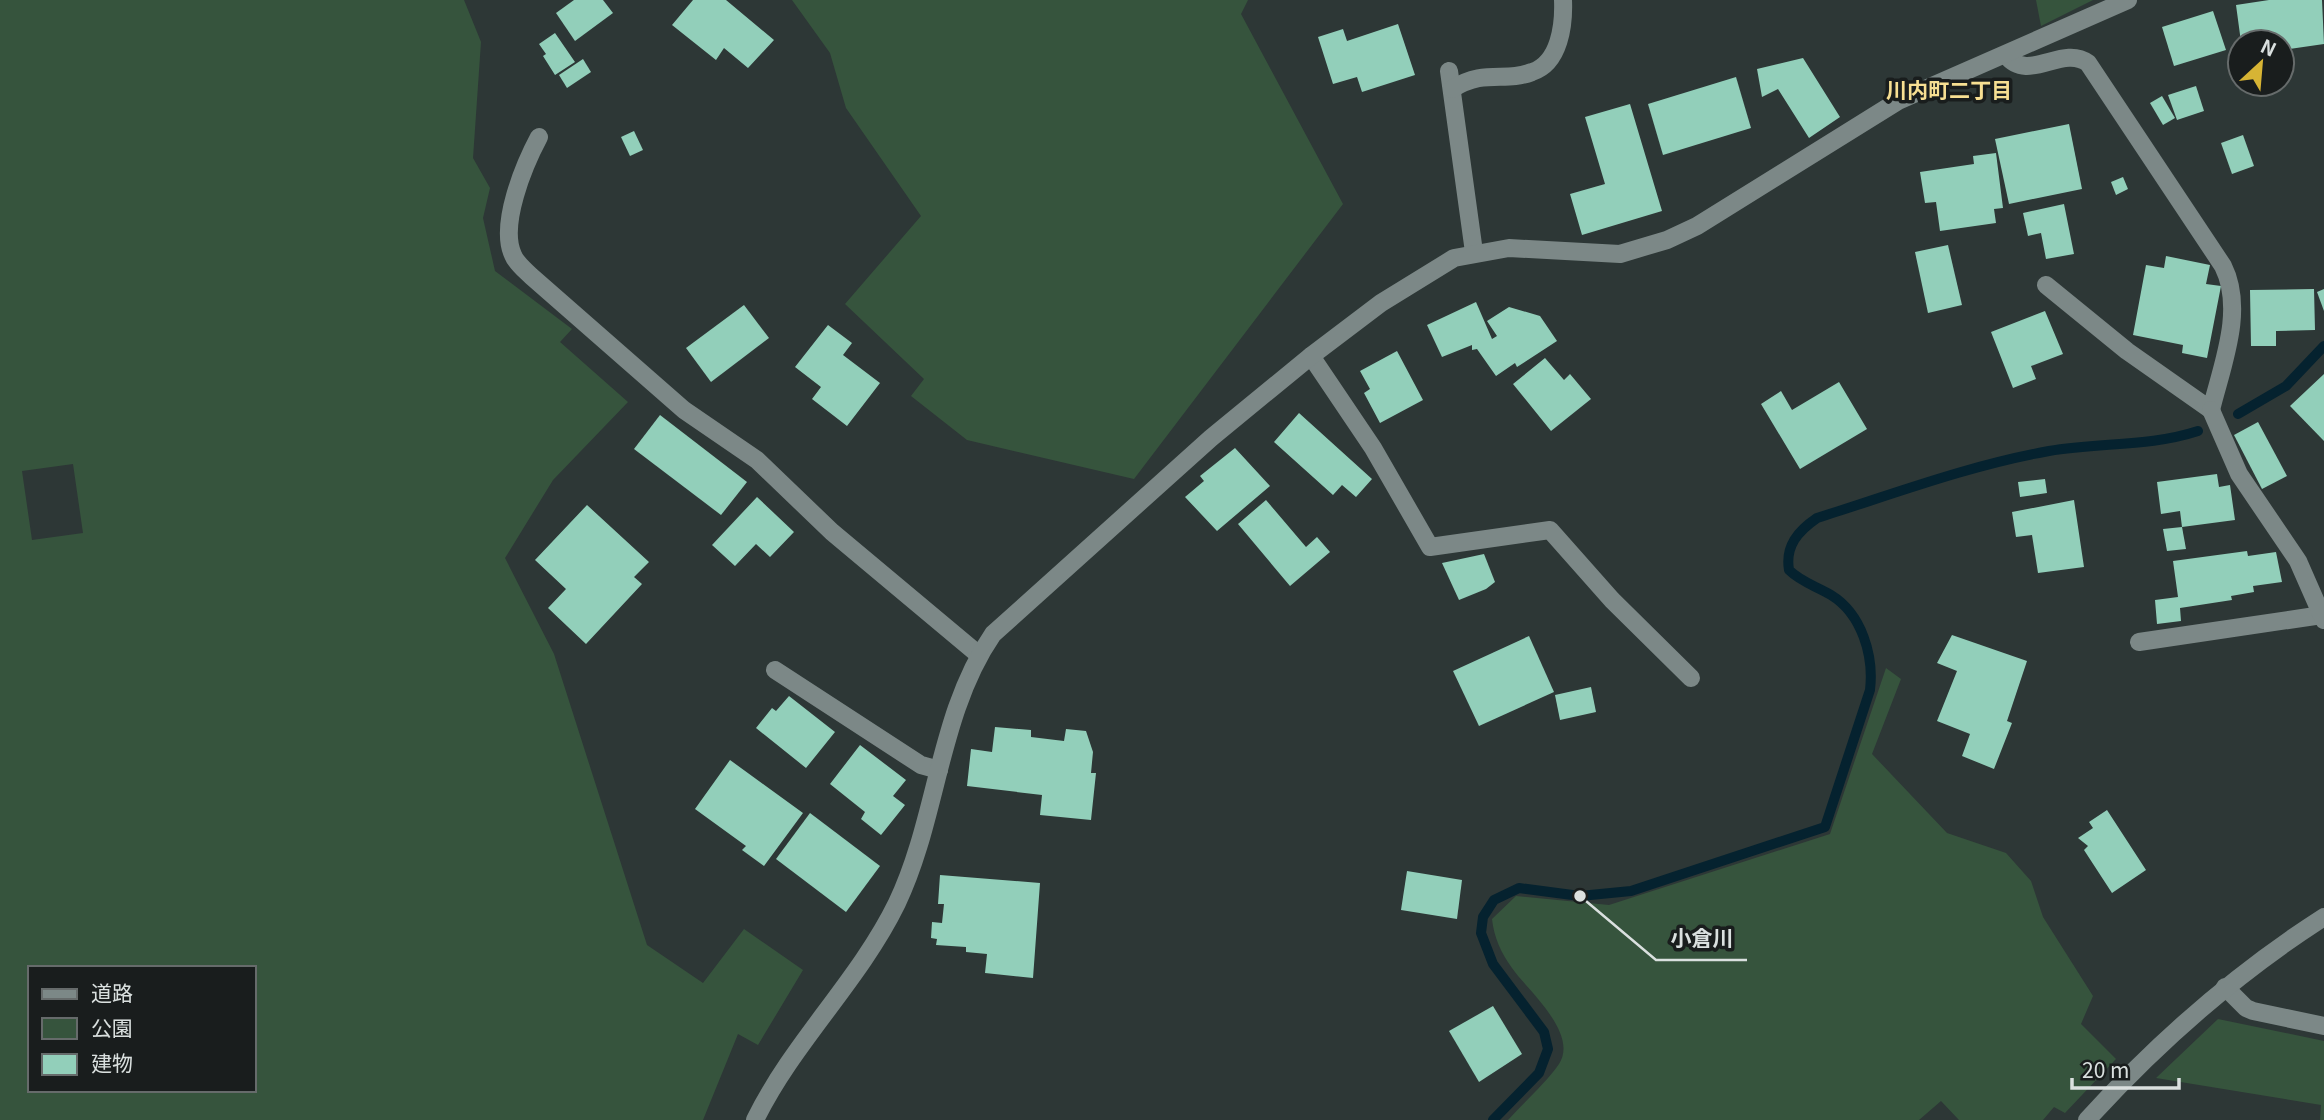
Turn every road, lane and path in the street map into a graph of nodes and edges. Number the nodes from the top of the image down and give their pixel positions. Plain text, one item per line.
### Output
1 (1563, 0) edge
2 (2129, 0) edge
3 (2006, 55) junction
4 (538, 137) dead end
5 (1474, 252) junction
6 (2046, 285) dead end
7 (1311, 356) junction
8 (2211, 410) junction
9 (2323, 617) edge
10 (2139, 642) dead end
11 (979, 655) junction
12 (775, 670) dead end
13 (1691, 678) dead end
14 (939, 770) junction
15 (2324, 918) edge
16 (2225, 987) junction
17 (2324, 1026) edge
18 (755, 1120) edge
19 (2087, 1120) edge

1 - 5 street
2 - 3 street
3 - 5 street
3 - 8 street
4 - 11 street
5 - 7 street
6 - 8 street
7 - 11 street
7 - 13 street
8 - 9 street
9 - 10 street
11 - 14 street
12 - 14 street
14 - 18 street
15 - 16 street
16 - 17 street
16 - 19 street

